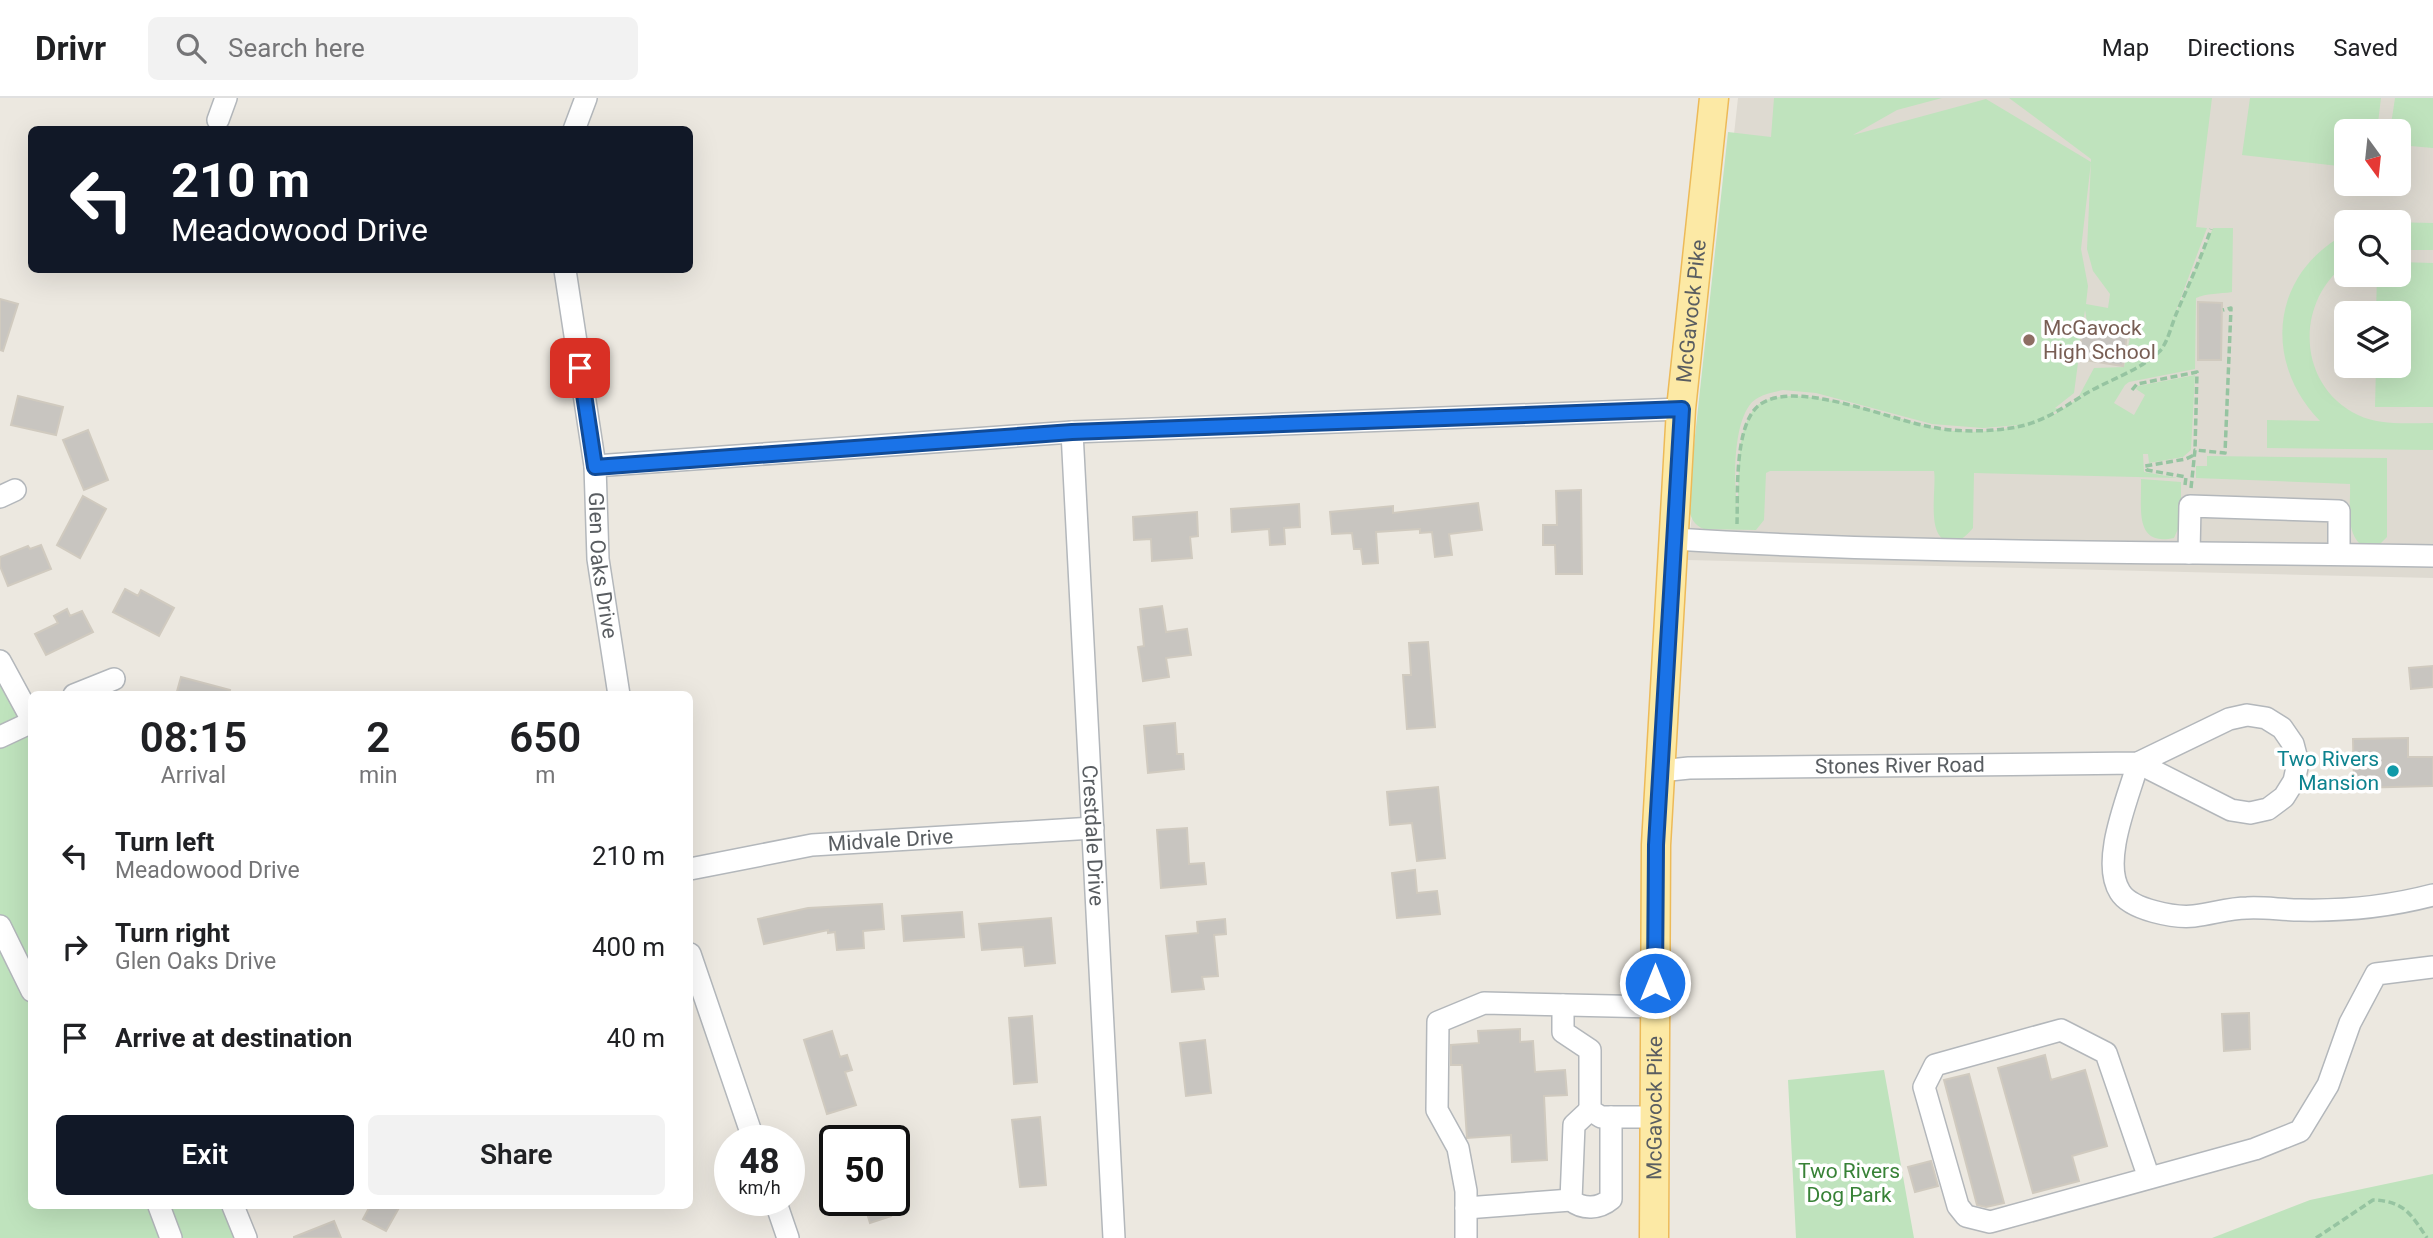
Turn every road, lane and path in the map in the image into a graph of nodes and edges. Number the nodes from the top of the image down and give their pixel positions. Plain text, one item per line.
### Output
1 (226, 98) edge
2 (586, 98) edge
3 (1714, 98) edge
4 (218, 120) dead end
5 (576, 126) edge
6 (2211, 229) dead end
7 (565, 273) edge
8 (2222, 310) dead end
9 (2132, 390) dead end
10 (1682, 409) junction
11 (1072, 432) junction
12 (2194, 452) junction
13 (595, 467) junction
14 (2185, 485) dead end
15 (2190, 506) junction
16 (1674, 539) junction
17 (1737, 543) junction
18 (2189, 553) junction
19 (2339, 555) junction
20 (2433, 556) edge
21 (0, 661) edge
22 (114, 679) dead end
23 (84, 691) edge
24 (618, 691) edge
25 (28, 712) edge
26 (28, 719) edge
27 (0, 737) edge
28 (2138, 763) junction
29 (1660, 771) junction
30 (1093, 828) junction
31 (693, 868) edge
32 (2433, 895) edge
33 (0, 926) edge
34 (693, 963) edge
35 (2433, 967) edge
36 (28, 983) edge
37 (1563, 1005) junction
38 (1655, 1007) junction
39 (1590, 1110) junction
40 (1611, 1117) junction
41 (1654, 1117) junction
42 (749, 1125) edge
43 (2149, 1178) junction
44 (1572, 1200) junction
45 (1466, 1208) junction
46 (160, 1209) edge
47 (234, 1209) edge
48 (780, 1216) edge
49 (171, 1238) edge
50 (246, 1238) edge
51 (788, 1238) edge
52 (1114, 1238) edge
53 (1466, 1238) edge
54 (1654, 1238) edge
55 (2316, 1238) edge
56 (2427, 1238) edge

1 - 4 street
2 - 5 street
3 - 10 main road, McGavock Pike
6 - 17 path
7 - 13 street, Glen Oaks Drive
8 - 12 path
9 - 12 path
10 - 11 street
10 - 16 main road, McGavock Pike
11 - 13 street
11 - 30 street, Crestdale Drive
12 - 14 path
12 - 15 path
13 - 24 street, Glen Oaks Drive
15 - 18 street
15 - 19 street
16 - 17 street
16 - 29 main road, McGavock Pike
17 - 18 street
18 - 19 street
19 - 20 street
21 - 25 street
22 - 23 street
26 - 27 street
28 - 28 street
28 - 29 street, Stones River Road
28 - 32 street
29 - 38 main road, McGavock Pike
30 - 31 street, Midvale Drive
30 - 52 street, Crestdale Drive
33 - 36 street
34 - 42 street
35 - 43 street
37 - 38 street
37 - 39 street
37 - 45 street
38 - 41 main road, McGavock Pike
39 - 40 street
39 - 44 street
40 - 41 street
40 - 44 street
41 - 54 main road, McGavock Pike
43 - 43 street
44 - 45 street
45 - 53 street
46 - 49 street
47 - 50 street
48 - 51 street
55 - 56 path

